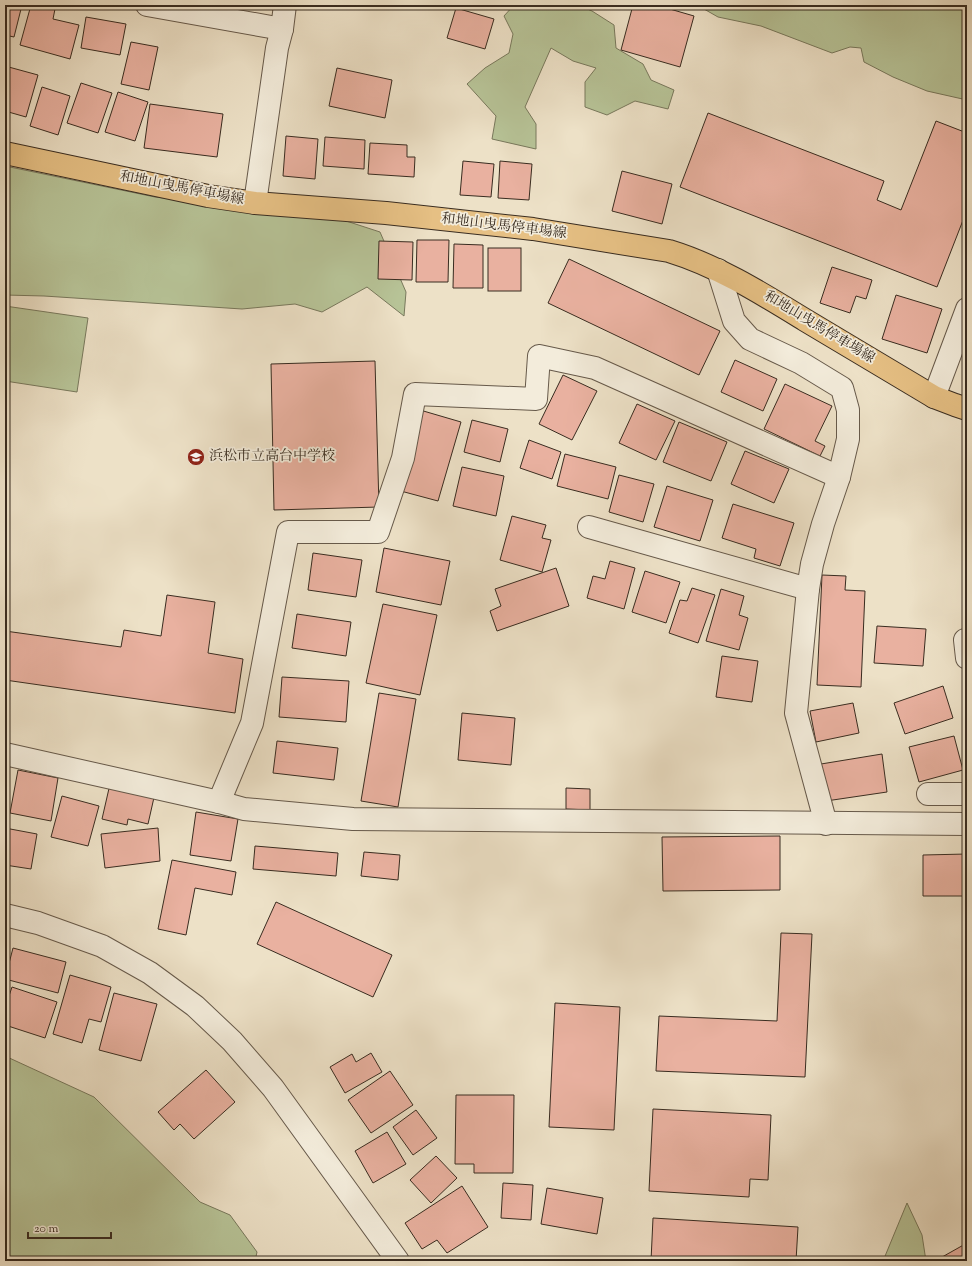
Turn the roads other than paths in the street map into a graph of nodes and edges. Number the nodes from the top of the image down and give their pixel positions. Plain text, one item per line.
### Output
1 (148, 5) edge
2 (285, 5) edge
3 (282, 29) junction
4 (5, 153) edge
5 (256, 203) junction
6 (718, 270) junction
7 (967, 309) edge
8 (934, 397) junction
9 (967, 409) edge
10 (839, 477) junction
11 (589, 527) dead end
12 (808, 589) junction
13 (967, 640) edge
14 (967, 658) edge
15 (5, 754) edge
16 (928, 794) dead end
17 (967, 794) edge
18 (219, 802) junction
19 (826, 824) junction
20 (967, 824) edge
21 (5, 915) edge
22 (398, 1261) edge

1 - 3 street
2 - 3 street
3 - 5 street
4 - 5 main road, 和地山曳馬停車場線
5 - 6 main road, 和地山曳馬停車場線
6 - 8 main road, 和地山曳馬停車場線
6 - 10 street
7 - 8 street
8 - 9 main road, 和地山曳馬停車場線
10 - 12 street
10 - 18 street
11 - 12 street
12 - 19 street
13 - 14 street
15 - 18 street
16 - 17 street
18 - 19 street
19 - 20 street
21 - 22 street

